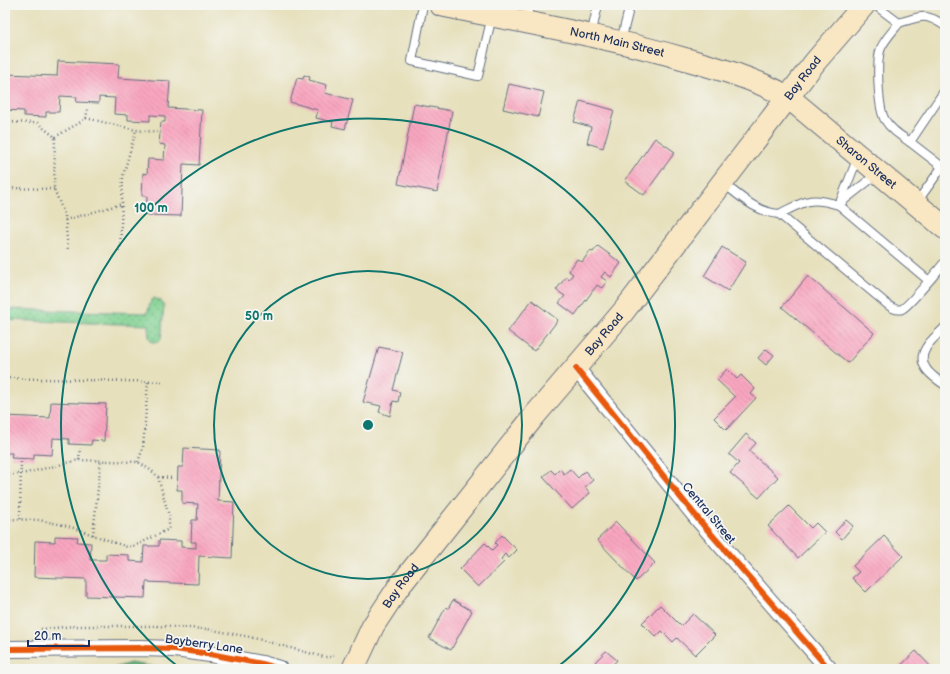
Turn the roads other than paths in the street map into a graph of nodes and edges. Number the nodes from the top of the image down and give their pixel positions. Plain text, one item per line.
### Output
1 (423, 5) edge
2 (441, 5) edge
3 (598, 5) edge
4 (630, 5) edge
5 (864, 5) edge
6 (875, 5) edge
7 (528, 14) edge
8 (492, 16) junction
9 (899, 23) junction
10 (945, 26) edge
11 (591, 36) junction
12 (621, 42) junction
13 (945, 90) edge
14 (788, 97) junction
15 (910, 142) junction
16 (859, 156) junction
17 (944, 168) edge
18 (879, 173) junction
19 (722, 182) junction
20 (916, 203) junction
21 (839, 205) junction
22 (779, 214) junction
23 (945, 228) edge
24 (945, 262) edge
25 (929, 281) junction
26 (945, 327) edge
27 (576, 368) junction
28 (945, 385) edge
29 (5, 649) edge
30 (278, 669) edge
31 (353, 669) edge
32 (829, 669) edge

1 - 8 lane
2 - 8 main road, North Main Street
3 - 11 lane
4 - 12 lane
5 - 14 main road, Bay Road
6 - 9 lane
7 - 8 main road, North Main Street
7 - 11 main road, North Main Street
9 - 10 lane
9 - 15 lane
11 - 12 main road, North Main Street
12 - 14 main road, North Main Street
13 - 15 lane
14 - 16 main road, Sharon Street
14 - 19 main road, Bay Road
15 - 17 lane
16 - 18 main road, Sharon Street
16 - 21 lane
17 - 20 lane
18 - 20 main road, Sharon Street
18 - 21 lane
19 - 22 lane
19 - 27 main road, Bay Road
20 - 23 main road, Sharon Street
21 - 22 lane
21 - 25 lane
22 - 25 lane
24 - 25 lane
26 - 28 lane
27 - 31 main road, Bay Road
27 - 32 street, Central Street
29 - 30 street, Bayberry Lane

